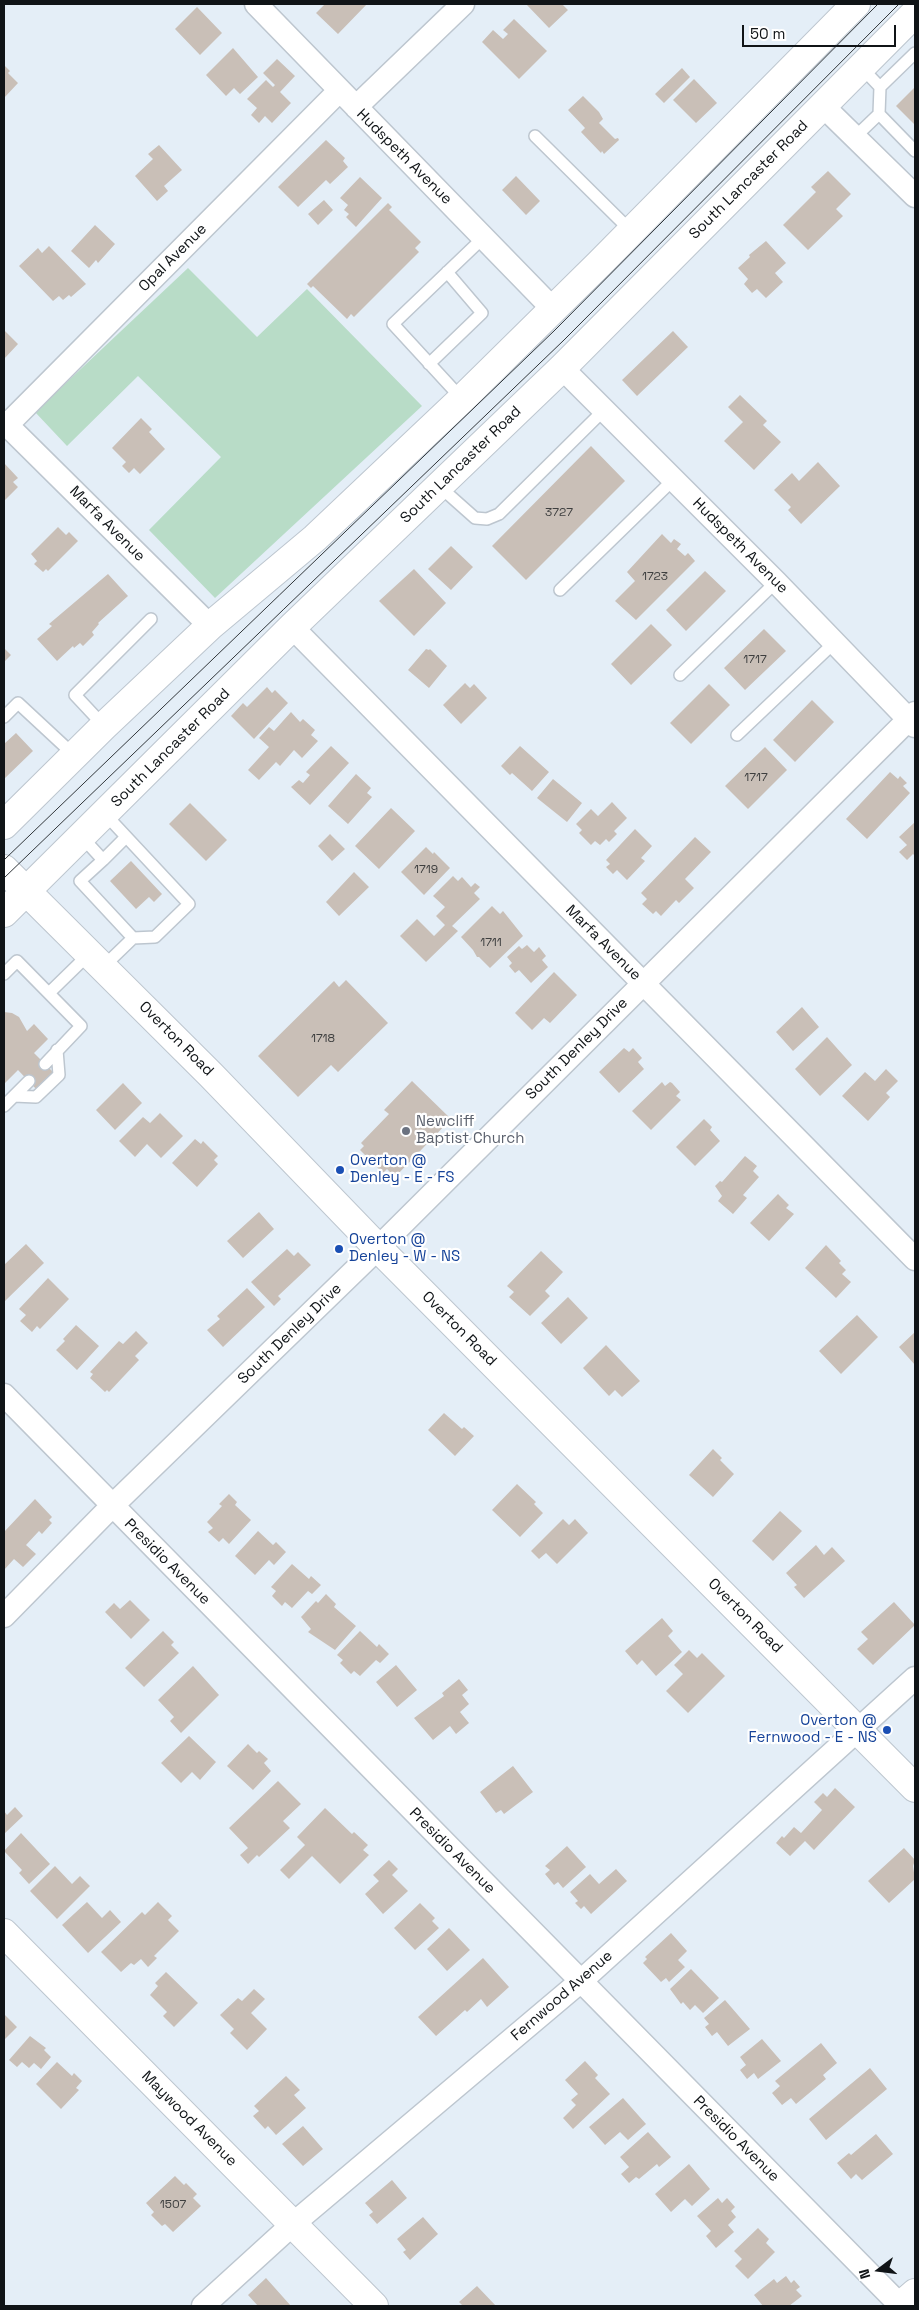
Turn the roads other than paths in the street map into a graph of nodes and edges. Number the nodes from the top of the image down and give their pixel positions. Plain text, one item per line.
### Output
1 (256, 4) edge
2 (463, 4) edge
3 (856, 4) edge
4 (915, 12) edge
5 (915, 53) edge
6 (861, 66) junction
7 (880, 87) junction
8 (339, 91) junction
9 (822, 106) junction
10 (356, 107) junction
11 (879, 114) junction
12 (535, 136) dead end
13 (855, 137) junction
14 (915, 151) edge
15 (915, 196) edge
16 (631, 231) junction
17 (484, 237) junction
18 (447, 272) junction
19 (553, 309) junction
20 (429, 364) junction
21 (562, 368) junction
22 (462, 399) junction
23 (604, 410) junction
24 (5, 424) edge
25 (674, 479) junction
26 (439, 486) junction
27 (776, 582) junction
28 (560, 590) dead end
29 (152, 619) dead end
30 (210, 626) junction
31 (292, 627) junction
32 (834, 642) junction
33 (680, 675) dead end
34 (4, 717) edge
35 (913, 719) edge
36 (104, 726) junction
37 (736, 735) dead end
38 (74, 755) junction
39 (105, 814) junction
40 (4, 825) edge
41 (82, 837) junction
42 (126, 837) junction
43 (102, 860) junction
44 (4, 869) edge
45 (26, 890) junction
46 (4, 913) edge
47 (133, 938) junction
48 (96, 960) junction
49 (4, 974) edge
50 (643, 984) junction
51 (50, 993) junction
52 (57, 1050) junction
53 (44, 1064) dead end
54 (29, 1081) dead end
55 (14, 1096) junction
56 (4, 1106) edge
57 (378, 1248) junction
58 (915, 1259) edge
59 (4, 1395) edge
60 (112, 1506) junction
61 (4, 1616) edge
62 (915, 1678) edge
63 (859, 1731) junction
64 (915, 1788) edge
65 (4, 1933) edge
66 (581, 1981) junction
67 (293, 2224) junction
68 (915, 2293) edge
69 (203, 2306) edge
70 (374, 2306) edge
71 (900, 2306) edge

1 - 8 street, Hudspeth Avenue
2 - 10 street
3 - 16 main road
4 - 6 main road, South Lancaster Road
5 - 7 lane
6 - 7 lane
6 - 9 main road, South Lancaster Road
7 - 11 lane
8 - 10 street, Hudspeth Avenue
8 - 24 street, Opal Avenue
9 - 13 street
9 - 21 main road, South Lancaster Road
10 - 17 street, Hudspeth Avenue
11 - 13 lane
11 - 14 lane
12 - 16 lane
13 - 15 street
16 - 19 main road
17 - 18 lane
17 - 19 street, Hudspeth Avenue
18 - 20 lane
18 - 20 lane
19 - 22 main road
20 - 22 lane
21 - 23 street, Hudspeth Avenue
21 - 26 main road, South Lancaster Road
22 - 30 main road
23 - 25 street, Hudspeth Avenue
23 - 26 lane
24 - 30 street, Marfa Avenue
25 - 27 street, Hudspeth Avenue
25 - 28 lane
26 - 31 main road, South Lancaster Road
27 - 32 street, Hudspeth Avenue
27 - 33 lane
29 - 36 lane
30 - 36 main road
31 - 39 main road, South Lancaster Road
31 - 50 street, Marfa Avenue
32 - 35 street, Hudspeth Avenue
32 - 37 lane
34 - 38 lane
35 - 50 street, South Denley Drive
36 - 38 main road
38 - 40 main road
39 - 41 main road, South Lancaster Road
39 - 42 lane
41 - 43 lane
41 - 45 main road, South Lancaster Road
42 - 43 lane
42 - 47 lane
43 - 47 lane
44 - 45 main road, Overton Road
45 - 46 main road, South Lancaster Road
45 - 48 main road, Overton Road
47 - 48 lane
48 - 51 lane
48 - 57 main road, Overton Road
49 - 51 lane
50 - 57 street, South Denley Drive
50 - 58 street, Marfa Avenue
51 - 52 lane
52 - 53 lane
52 - 55 lane
54 - 55 lane
55 - 56 lane
57 - 60 street, South Denley Drive
57 - 63 main road, Overton Road
59 - 60 street, Presidio Avenue
60 - 61 street, South Denley Drive
60 - 66 street, Presidio Avenue
62 - 63 street, Fernwood Avenue
63 - 64 main road, Overton Road
63 - 66 street, Fernwood Avenue
65 - 67 main road, Maywood Avenue
66 - 67 street, Fernwood Avenue
66 - 71 street, Presidio Avenue
67 - 69 street, Fernwood Avenue
67 - 70 main road, Maywood Avenue
68 - 71 main road

